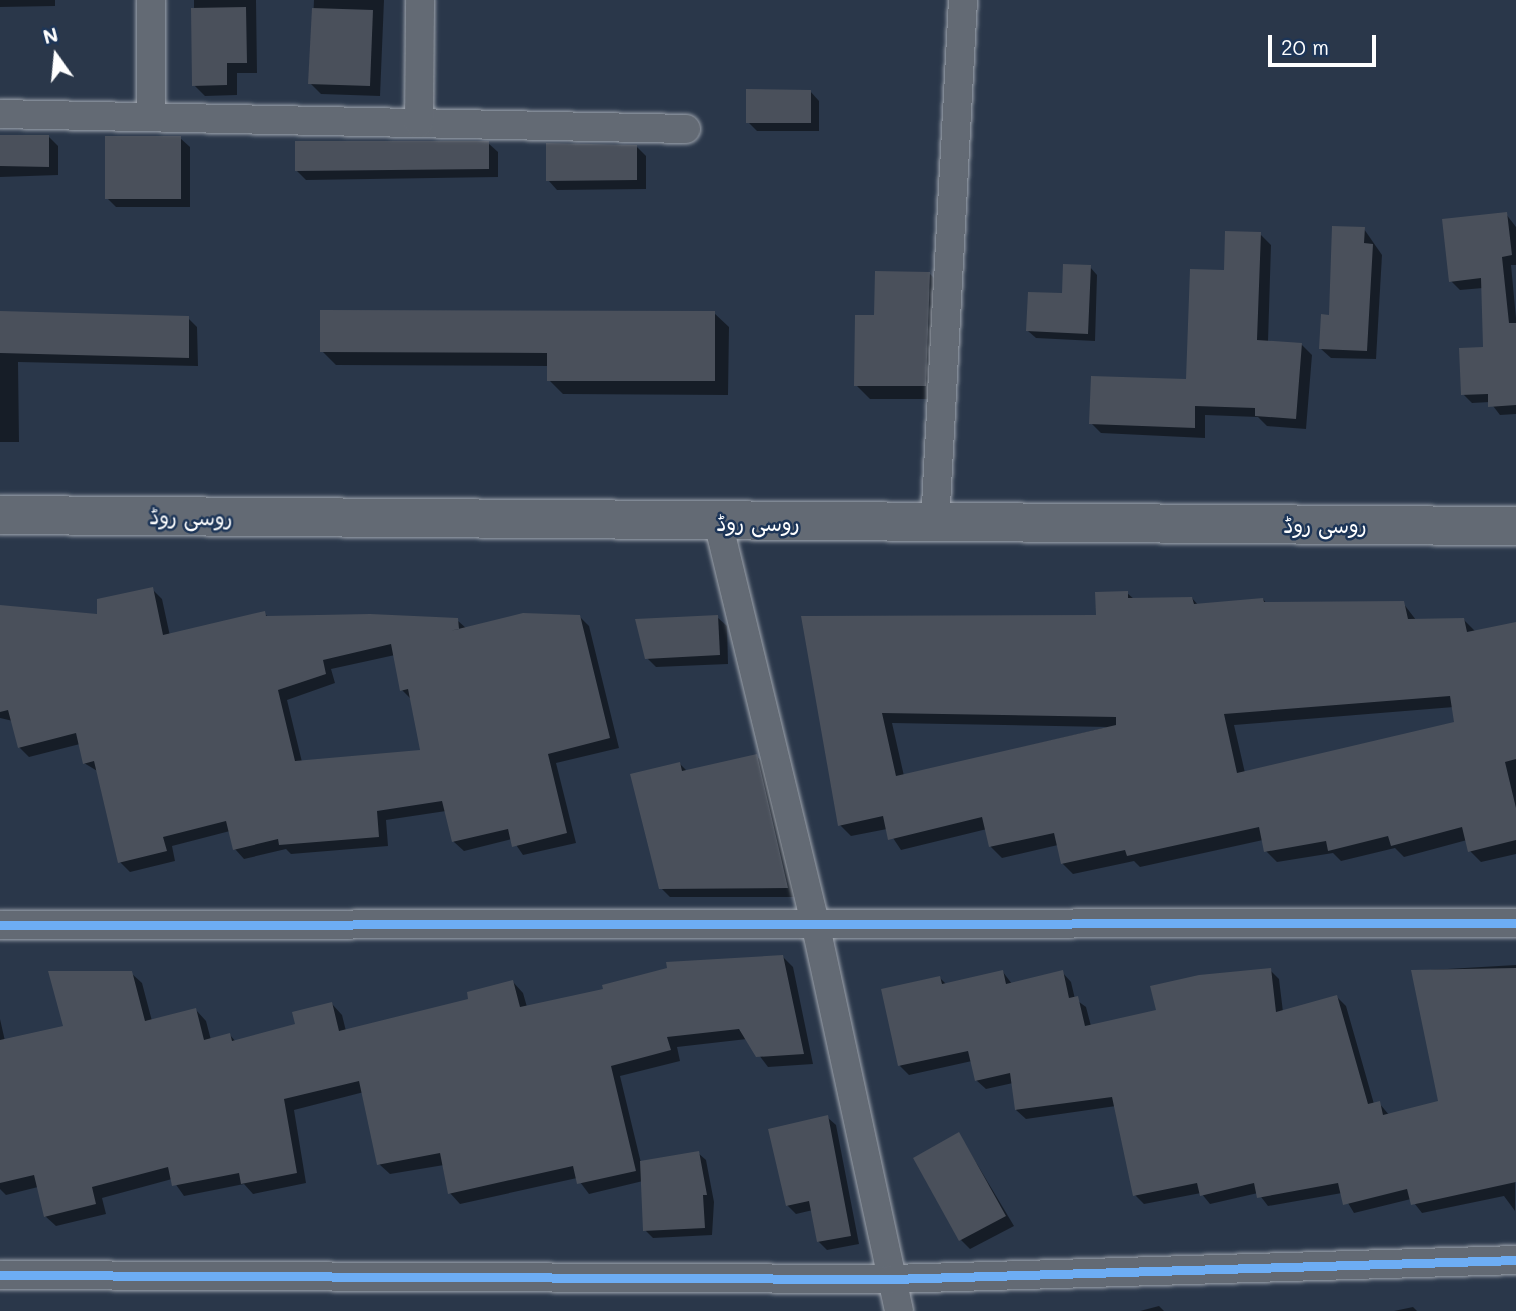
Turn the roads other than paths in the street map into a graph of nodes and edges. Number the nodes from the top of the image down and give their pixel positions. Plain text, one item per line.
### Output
1 (151, 0) edge
2 (420, 0) edge
3 (962, 0) edge
4 (0, 114) edge
5 (151, 117) junction
6 (419, 123) junction
7 (685, 129) dead end
8 (0, 515) edge
9 (718, 522) junction
10 (935, 524) junction
11 (1516, 526) edge
12 (1516, 923) edge
13 (0, 925) edge
14 (816, 927) junction
15 (1516, 1260) edge
16 (0, 1275) edge
17 (892, 1279) junction
18 (899, 1311) edge

1 - 5 street
2 - 6 street
3 - 10 street
4 - 5 street
5 - 6 street
6 - 7 street
8 - 9 main road, روسی روڈ
9 - 10 main road, روسی روڈ
9 - 14 street
10 - 11 main road, روسی روڈ
12 - 14 street
13 - 14 street
14 - 17 street
15 - 17 street
16 - 17 street
17 - 18 street

